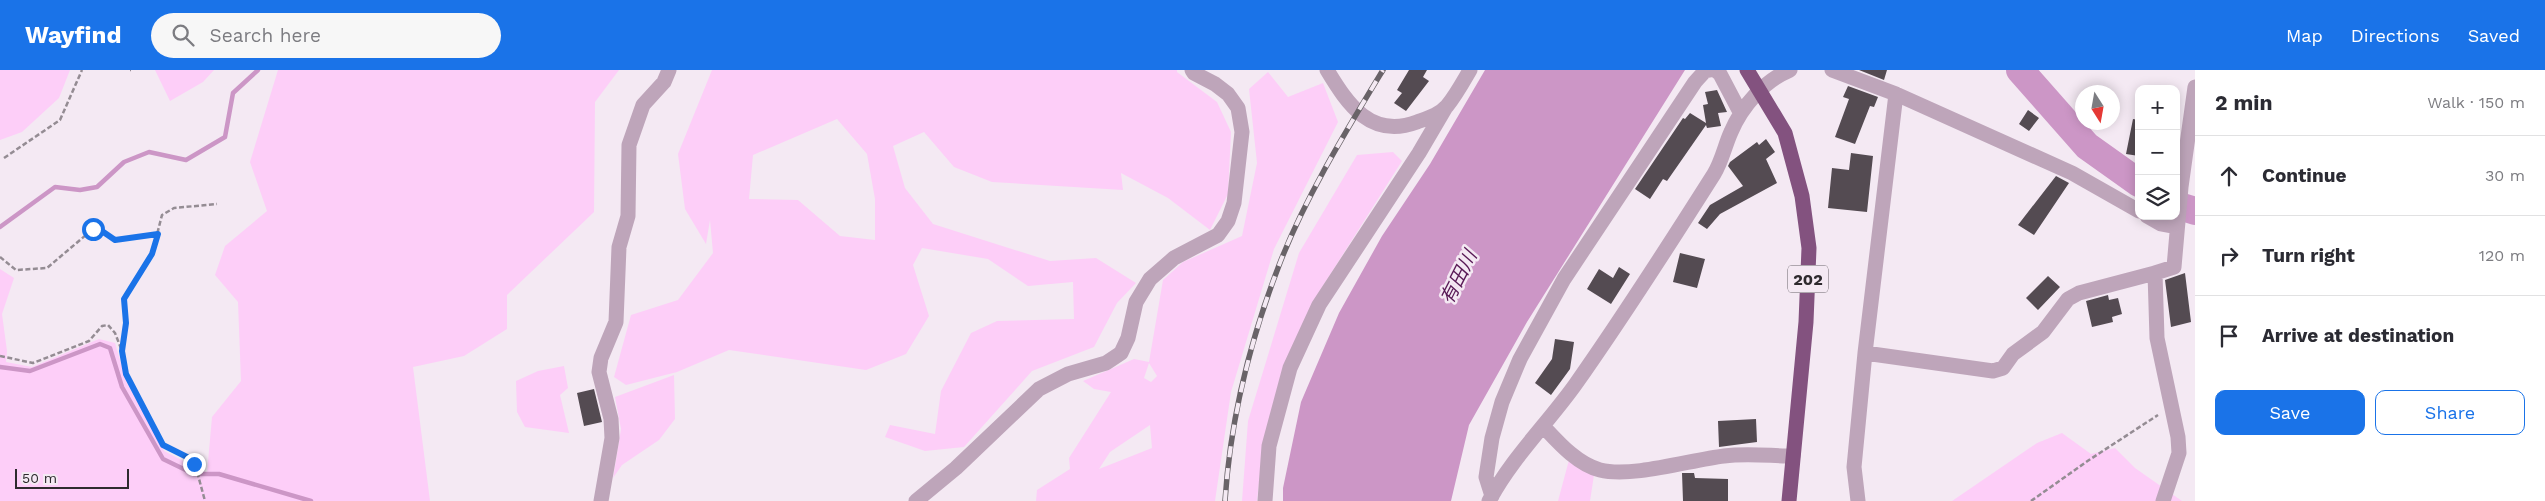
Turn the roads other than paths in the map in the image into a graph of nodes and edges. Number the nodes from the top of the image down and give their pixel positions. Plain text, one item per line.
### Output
1 (669, 70) edge
2 (1192, 70) edge
3 (1327, 70) edge
4 (1470, 70) edge
5 (1710, 70) edge
6 (1715, 70) edge
7 (1747, 70) edge
8 (1790, 70) edge
9 (1832, 70) edge
10 (1761, 90) junction
11 (1896, 94) junction
12 (2195, 94) edge
13 (1446, 107) junction
14 (1740, 112) junction
15 (2135, 209) edge
16 (2154, 220) edge
17 (2177, 227) junction
18 (2155, 273) junction
19 (1865, 353) junction
20 (1542, 426) junction
21 (1793, 456) junction
22 (1491, 499) edge
23 (601, 501) edge
24 (916, 501) edge
25 (1265, 501) edge
26 (1789, 501) edge
27 (1858, 501) edge
28 (2163, 501) edge

1 - 23 street
2 - 24 street
3 - 13 street
4 - 13 street
5 - 22 street
6 - 14 street
7 - 10 highway, 202
8 - 10 street
9 - 11 street
10 - 14 street
10 - 21 highway, 202
11 - 15 street
11 - 19 street
12 - 17 street
13 - 25 street
14 - 20 street
16 - 17 street
17 - 18 street
18 - 19 street
18 - 28 street
19 - 27 street
20 - 21 street
20 - 22 street
21 - 26 highway, 202

